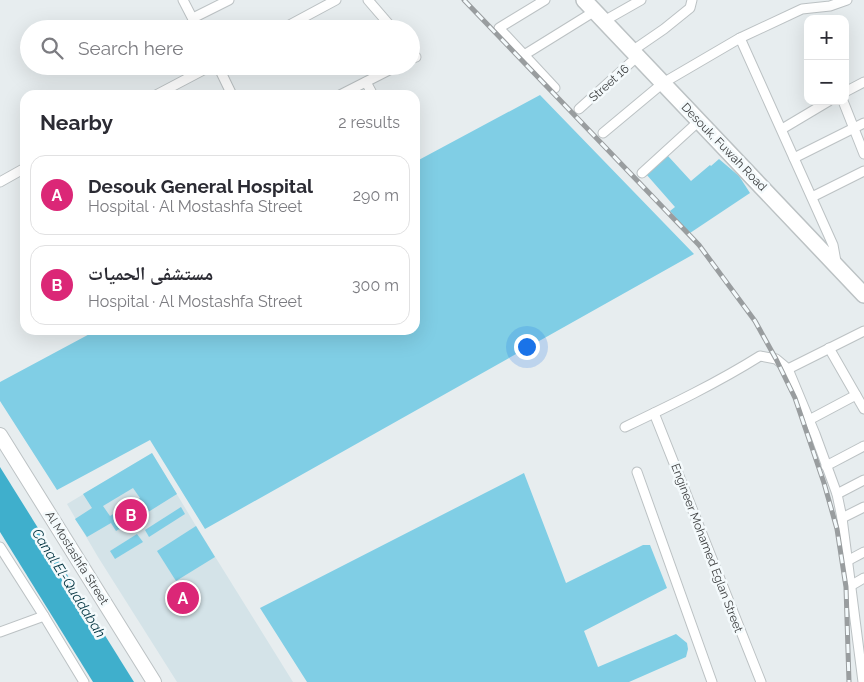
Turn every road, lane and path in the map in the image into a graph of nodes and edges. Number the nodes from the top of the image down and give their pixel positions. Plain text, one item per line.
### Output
1 (183, 0) edge
2 (229, 0) edge
3 (336, 0) edge
4 (368, 0) edge
5 (546, 0) edge
6 (584, 0) edge
7 (641, 0) edge
8 (692, 0) edge
9 (847, 0) edge
10 (599, 16) junction
11 (193, 18) joint
12 (299, 20) edge
13 (385, 20) edge
14 (740, 38) junction
15 (635, 54) junction
16 (524, 55) junction
17 (194, 75) edge
18 (222, 75) edge
19 (380, 75) edge
20 (366, 82) junction
21 (864, 82) edge
22 (663, 83) junction
23 (555, 88) dead end
24 (165, 90) edge
25 (230, 90) edge
26 (350, 90) edge
27 (370, 90) edge
28 (849, 90) edge
29 (822, 105) edge
30 (844, 105) edge
31 (579, 109) dead end
32 (699, 121) junction
33 (864, 123) edge
34 (853, 128) junction
35 (782, 129) junction
36 (603, 133) dead end
37 (864, 154) edge
38 (794, 158) junction
39 (20, 171) edge
40 (864, 171) edge
41 (642, 173) dead end
42 (0, 182) edge
43 (812, 197) junction
44 (838, 267) junction
45 (864, 295) edge
46 (864, 331) edge
47 (830, 348) junction
48 (788, 369) junction
49 (856, 396) junction
50 (864, 409) edge
51 (654, 413) junction
52 (809, 420) junction
53 (626, 427) dead end
54 (0, 435) edge
55 (864, 446) edge
56 (826, 466) junction
57 (637, 472) dead end
58 (864, 480) edge
59 (836, 494) junction
60 (864, 507) edge
61 (842, 518) junction
62 (0, 548) edge
63 (864, 552) edge
64 (848, 560) junction
65 (864, 578) edge
66 (852, 585) junction
67 (44, 616) junction
68 (861, 625) edge
69 (0, 632) edge
70 (84, 682) edge
71 (154, 682) edge
72 (712, 682) edge
73 (761, 682) edge
74 (863, 682) edge

1 - 11 street
2 - 11 street
3 - 12 street
4 - 13 street
5 - 16 street
6 - 10 main road, Desouk, Fuwah Road
7 - 10 street
8 - 15 street, Street 16
9 - 14 street
10 - 15 main road, Desouk, Fuwah Road
10 - 16 street
14 - 22 street
14 - 35 street
15 - 22 main road, Desouk, Fuwah Road
15 - 31 street, Street 16
16 - 23 street
17 - 24 street
18 - 25 street
19 - 20 street
20 - 26 street
20 - 27 street
21 - 28 street
22 - 32 main road, Desouk, Fuwah Road
22 - 36 street
29 - 35 street
30 - 34 street
32 - 41 street
32 - 44 main road, Desouk, Fuwah Road
33 - 34 street
34 - 37 street
34 - 38 street
35 - 38 street
38 - 43 street
39 - 42 street
40 - 43 street
43 - 44 street
44 - 45 main road, Desouk, Fuwah Road
46 - 47 street
47 - 48 street
47 - 49 street
48 - 51 street
48 - 52 street
49 - 50 street
49 - 52 street
51 - 53 street
51 - 73 street, Engineer Mohamed Eglan Street
52 - 56 street
54 - 71 main road, Al Mostashfa Street
55 - 56 street
56 - 59 street
57 - 72 street
58 - 59 street
59 - 61 street
60 - 61 street
61 - 64 street
62 - 67 street
63 - 64 street
64 - 66 street
65 - 66 street
66 - 68 street
67 - 69 street
67 - 70 street
68 - 74 street

